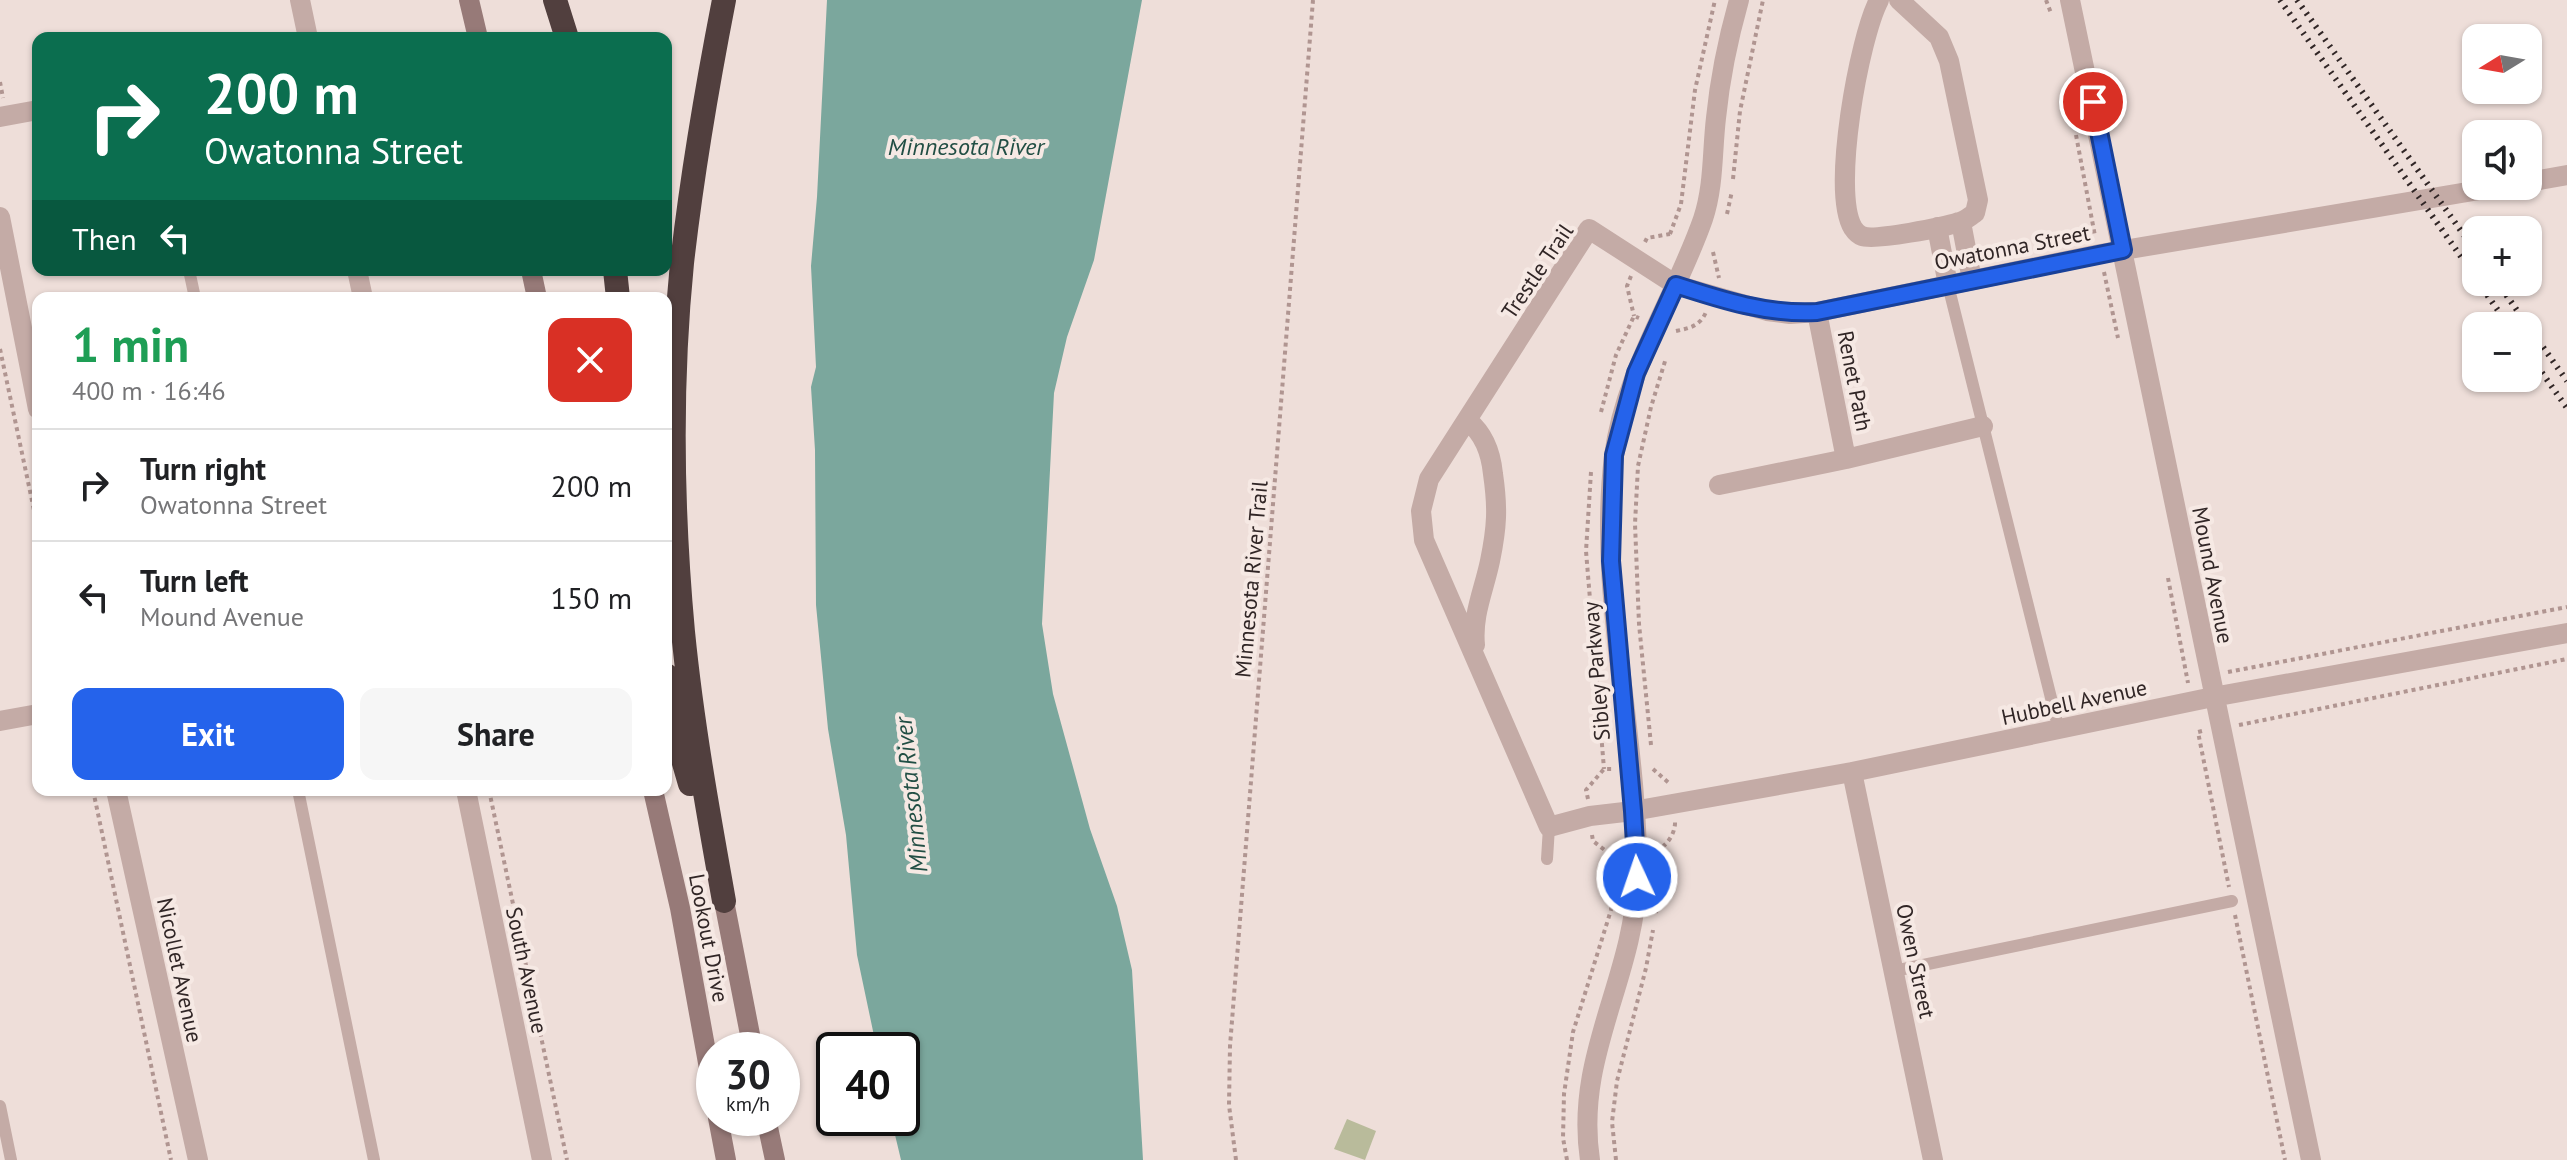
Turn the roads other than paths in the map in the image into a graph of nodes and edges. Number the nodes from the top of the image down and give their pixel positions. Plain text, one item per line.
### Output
1 (300, 0) edge
2 (469, 0) edge
3 (555, 0) edge
4 (724, 0) edge
5 (1739, 0) edge
6 (1879, 0) edge
7 (1899, 0) edge
8 (2070, 0) edge
9 (307, 32) edge
10 (477, 32) edge
11 (565, 32) edge
12 (32, 111) edge
13 (0, 117) edge
14 (2567, 175) edge
15 (2542, 179) edge
16 (2462, 193) edge
17 (0, 217) edge
18 (1961, 222) junction
19 (1937, 227) junction
20 (2123, 250) junction
21 (1972, 280) junction
22 (1676, 285) junction
23 (1948, 285) junction
24 (1817, 312) junction
25 (32, 379) edge
26 (1468, 421) junction
27 (1983, 426) junction
28 (1846, 459) junction
29 (1719, 485) dead end
30 (2567, 633) edge
31 (1476, 657) junction
32 (2213, 697) junction
33 (672, 713) edge
34 (32, 715) edge
35 (0, 721) edge
36 (2059, 730) junction
37 (1852, 772) junction
38 (117, 796) edge
39 (299, 796) edge
40 (467, 796) edge
41 (654, 796) edge
42 (1633, 811) junction
43 (1549, 827) junction
44 (1547, 859) dead end
45 (724, 901) junction
46 (2232, 901) road end
47 (1894, 971) junction
48 (702, 1032) edge
49 (749, 1032) edge
50 (0, 1106) edge
51 (721, 1136) edge
52 (770, 1136) edge
53 (11, 1160) edge
54 (198, 1160) edge
55 (374, 1160) edge
56 (542, 1160) edge
57 (726, 1160) edge
58 (775, 1160) edge
59 (1590, 1160) edge
60 (1933, 1160) edge
61 (2311, 1160) edge

1 - 9 street
2 - 10 main road
3 - 11 highway
4 - 45 highway
5 - 22 street, Sibley Parkway
6 - 19 street
7 - 18 street
8 - 20 street, Mound Avenue
12 - 13 street
14 - 15 street
16 - 20 street, Owatonna Street
17 - 25 street
18 - 19 street
18 - 21 street
19 - 23 street
20 - 21 street, Owatonna Street
20 - 32 street, Mound Avenue
21 - 23 street, Owatonna Street
22 - 24 street, Owatonna Street
22 - 26 street, Trestle Trail
22 - 42 street, Sibley Parkway
23 - 24 street, Owatonna Street
23 - 27 lane
24 - 28 street, Renet Path
26 - 31 street, Trestle Trail
26 - 31 street, Trestle Trail
27 - 28 street, Renet Path
27 - 36 lane
28 - 29 street, Renet Path
30 - 32 street, Hubbell Avenue
31 - 43 street, Trestle Trail
32 - 36 street, Hubbell Avenue
32 - 61 street, Mound Avenue
33 - 45 highway
34 - 35 street
36 - 37 street, Hubbell Avenue
37 - 42 street, Hubbell Avenue
37 - 47 street, Owen Street
38 - 54 street, Nicollet Avenue
39 - 55 lane
40 - 56 street, South Avenue
41 - 48 main road, Lookout Drive
42 - 43 street, Hubbell Avenue
42 - 59 street, Sibley Parkway
43 - 44 lane
45 - 49 main road, Lookout Drive
46 - 47 lane
47 - 60 street, Owen Street
50 - 53 lane
51 - 57 main road
52 - 58 main road

